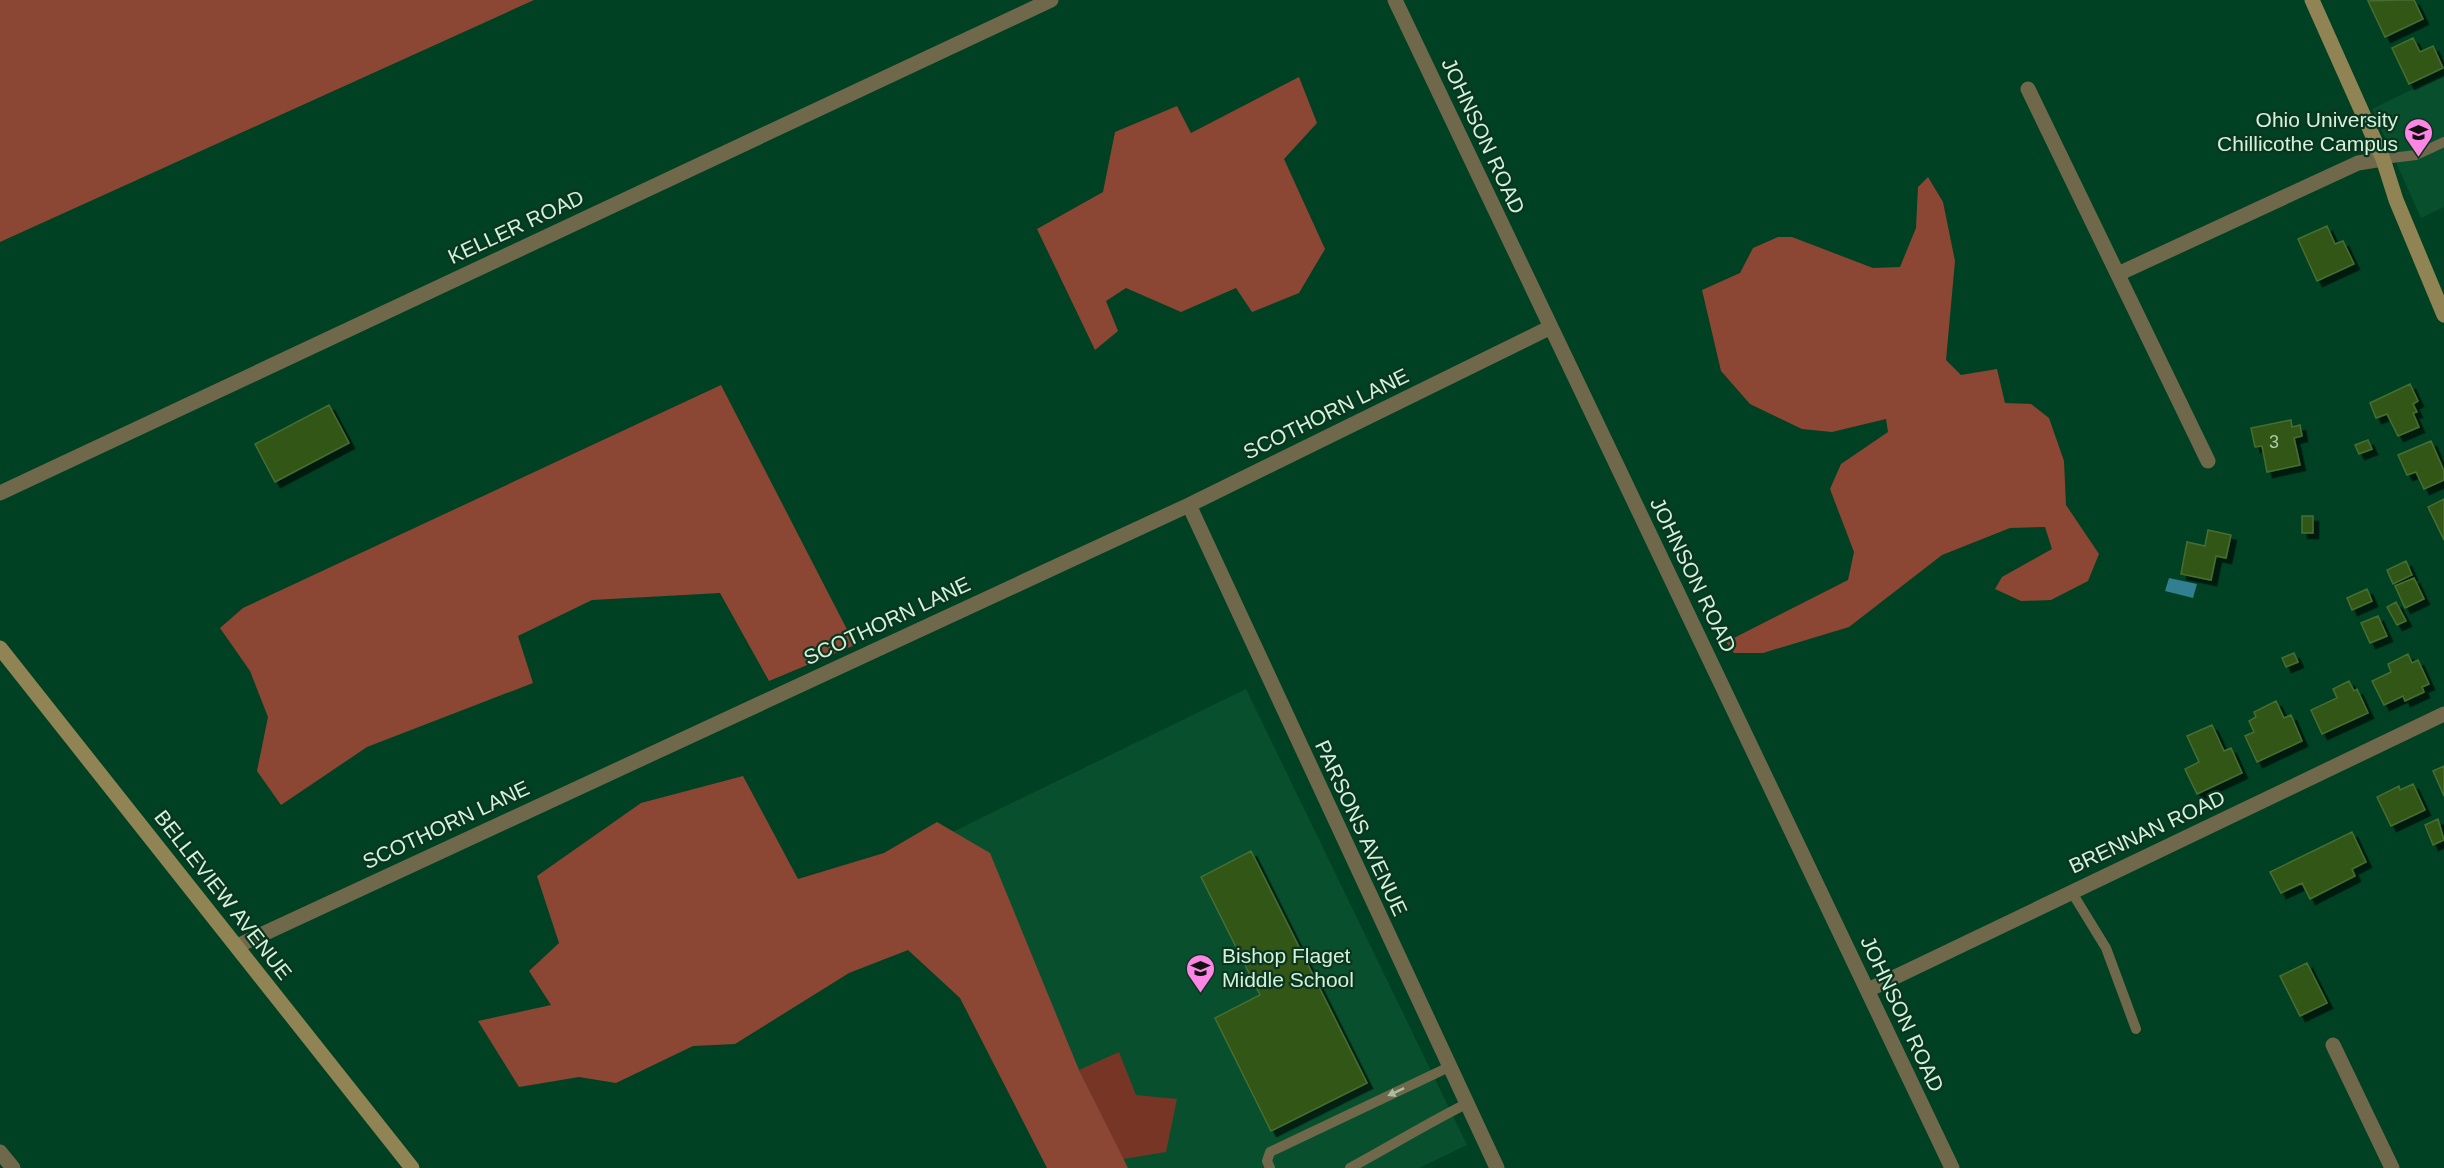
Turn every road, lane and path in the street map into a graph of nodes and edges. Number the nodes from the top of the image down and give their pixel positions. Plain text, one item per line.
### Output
1 (1051, 0) edge
2 (1395, 0) edge
3 (2312, 0) edge
4 (2028, 89) dead end
5 (2444, 142) edge
6 (2383, 159) junction
7 (2118, 274) junction
8 (2444, 315) edge
9 (1551, 327) junction
10 (2208, 461) dead end
11 (0, 493) edge
12 (1189, 505) junction
13 (0, 648) edge
14 (2444, 714) edge
15 (2071, 891) junction
16 (237, 946) junction
17 (1868, 990) junction
18 (2136, 1029) dead end
19 (2333, 1046) dead end
20 (1449, 1067) junction
21 (1466, 1104) junction
22 (0, 1152) edge
23 (13, 1168) edge
24 (412, 1168) edge
25 (1270, 1168) edge
26 (1350, 1168) edge
27 (1497, 1168) edge
28 (1952, 1168) edge
29 (2392, 1168) edge

1 - 11 street, KELLER ROAD
2 - 9 street, JOHNSON ROAD
3 - 6 street
4 - 7 street
5 - 6 lane
6 - 7 street
6 - 8 street
7 - 10 street
9 - 12 street, SCOTHORN LANE
9 - 17 street, JOHNSON ROAD
12 - 16 street, SCOTHORN LANE
12 - 20 street, PARSONS AVENUE
13 - 16 street, BELLEVIEW AVENUE
14 - 15 street, BRENNAN ROAD
15 - 17 street, BRENNAN ROAD
15 - 18 lane
16 - 24 street, BELLEVIEW AVENUE
17 - 28 street, JOHNSON ROAD
19 - 29 street
20 - 21 street, PARSONS AVENUE
20 -> 25 lane
21 - 26 lane
21 - 27 street, PARSONS AVENUE
22 - 23 street

